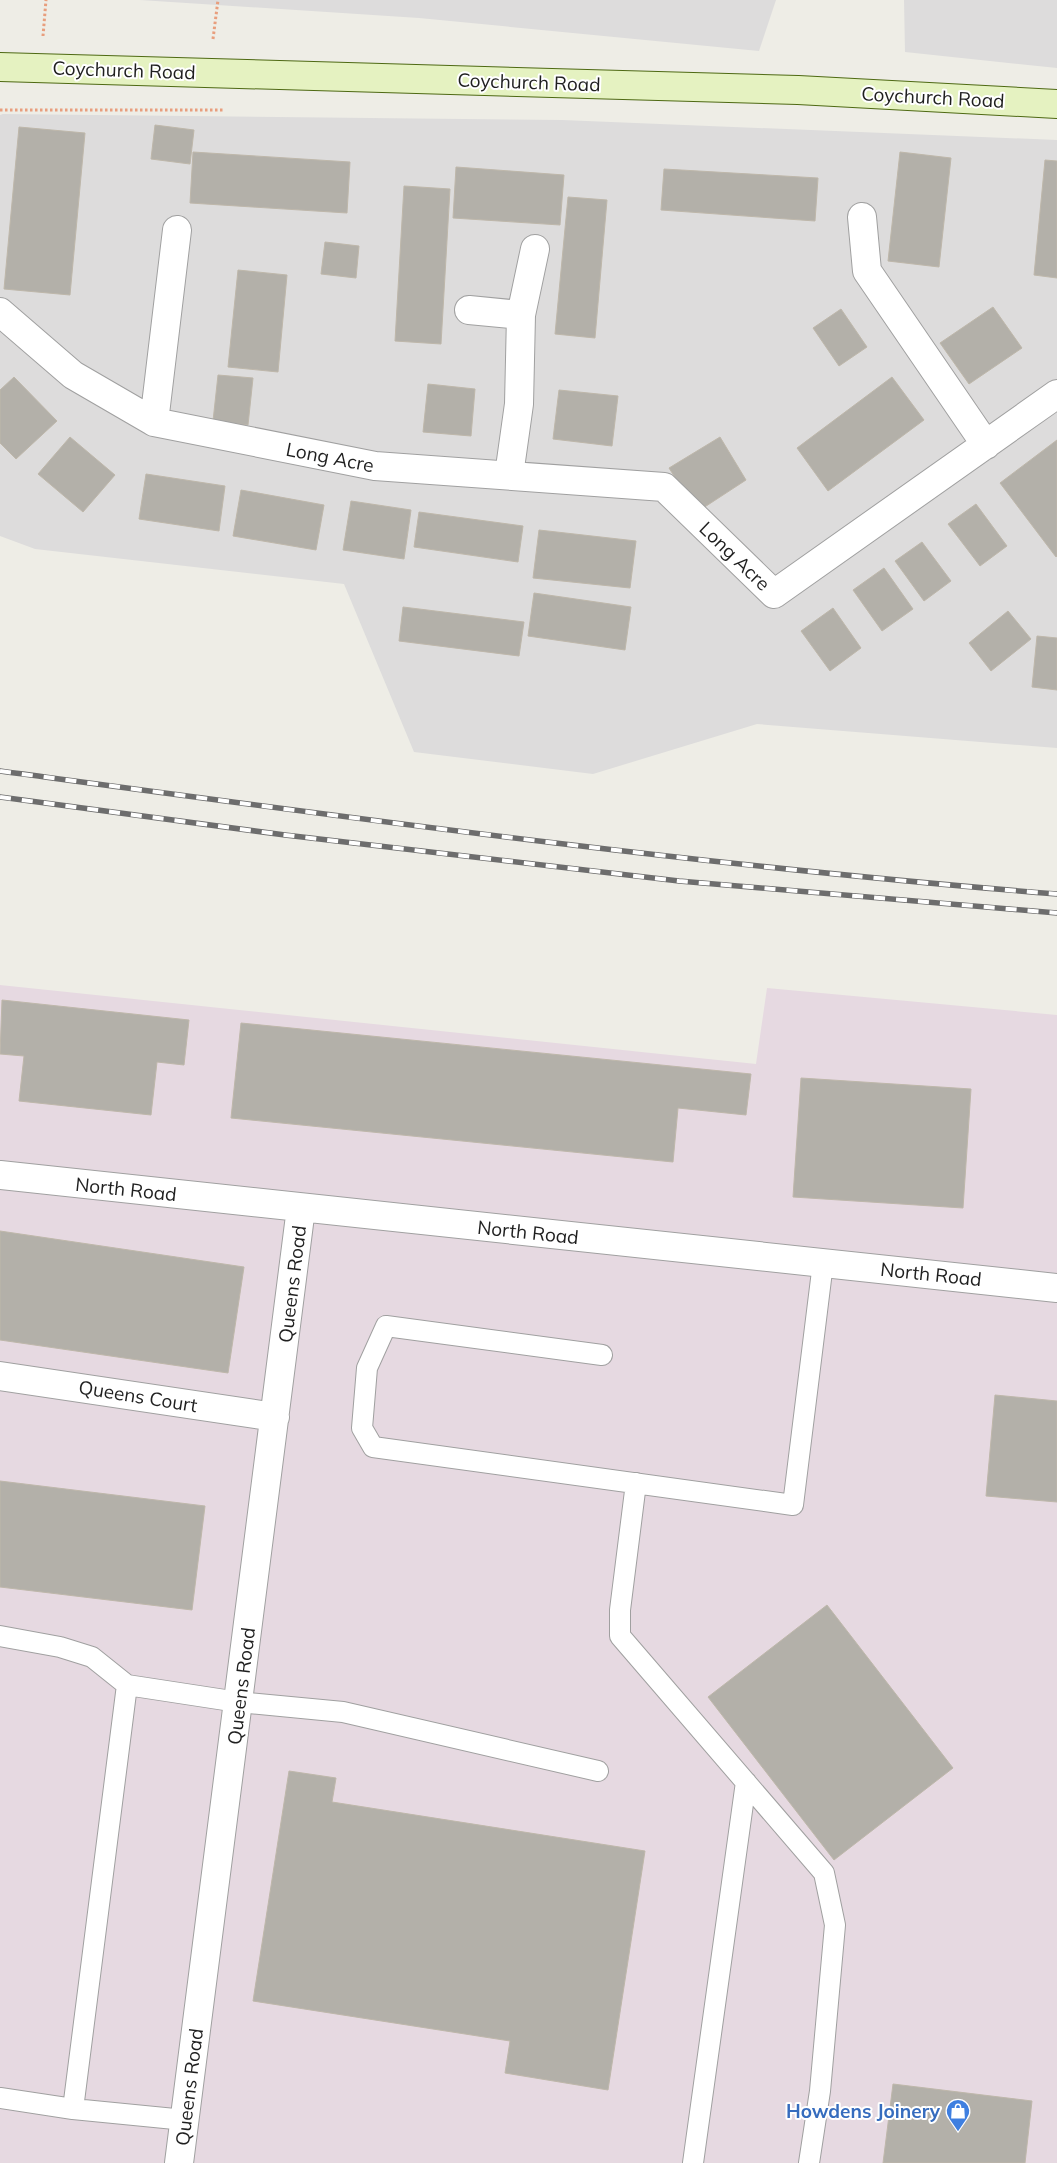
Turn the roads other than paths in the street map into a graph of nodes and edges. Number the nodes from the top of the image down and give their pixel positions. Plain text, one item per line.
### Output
1 (0, 66) edge
2 (1057, 104) edge
3 (862, 217) dead end
4 (177, 230) dead end
5 (534, 249) dead end
6 (468, 310) dead end
7 (0, 312) edge
8 (521, 315) junction
9 (1057, 394) edge
10 (154, 422) junction
11 (986, 445) junction
12 (509, 474) junction
13 (0, 1175) edge
14 (301, 1208) junction
15 (823, 1262) junction
16 (1057, 1288) edge
17 (602, 1355) dead end
18 (0, 1376) edge
19 (275, 1417) junction
20 (636, 1483) junction
21 (0, 1636) edge
22 (127, 1686) junction
23 (238, 1702) junction
24 (598, 1771) dead end
25 (746, 1782) junction
26 (0, 2098) edge
27 (73, 2109) junction
28 (185, 2120) junction
29 (179, 2163) edge
30 (693, 2163) edge
31 (810, 2163) edge

1 - 2 main road, Coychurch Road
3 - 11 street
4 - 10 street
5 - 8 street
6 - 8 street
7 - 10 street, Long Acre
8 - 12 street
9 - 11 street, Long Acre
10 - 12 street, Long Acre
11 - 12 street, Long Acre
13 - 14 street, North Road
14 - 15 street, North Road
14 - 19 street, Queens Road
15 - 16 street, North Road
15 - 20 lane
17 - 20 lane
18 - 19 street, Queens Court
19 - 23 street, Queens Road
20 - 25 lane
21 - 22 lane
22 - 23 lane
22 - 27 lane
23 - 24 lane
23 - 28 street, Queens Road
25 - 30 lane
25 - 31 lane
26 - 27 lane
27 - 28 lane
28 - 29 street, Queens Road

